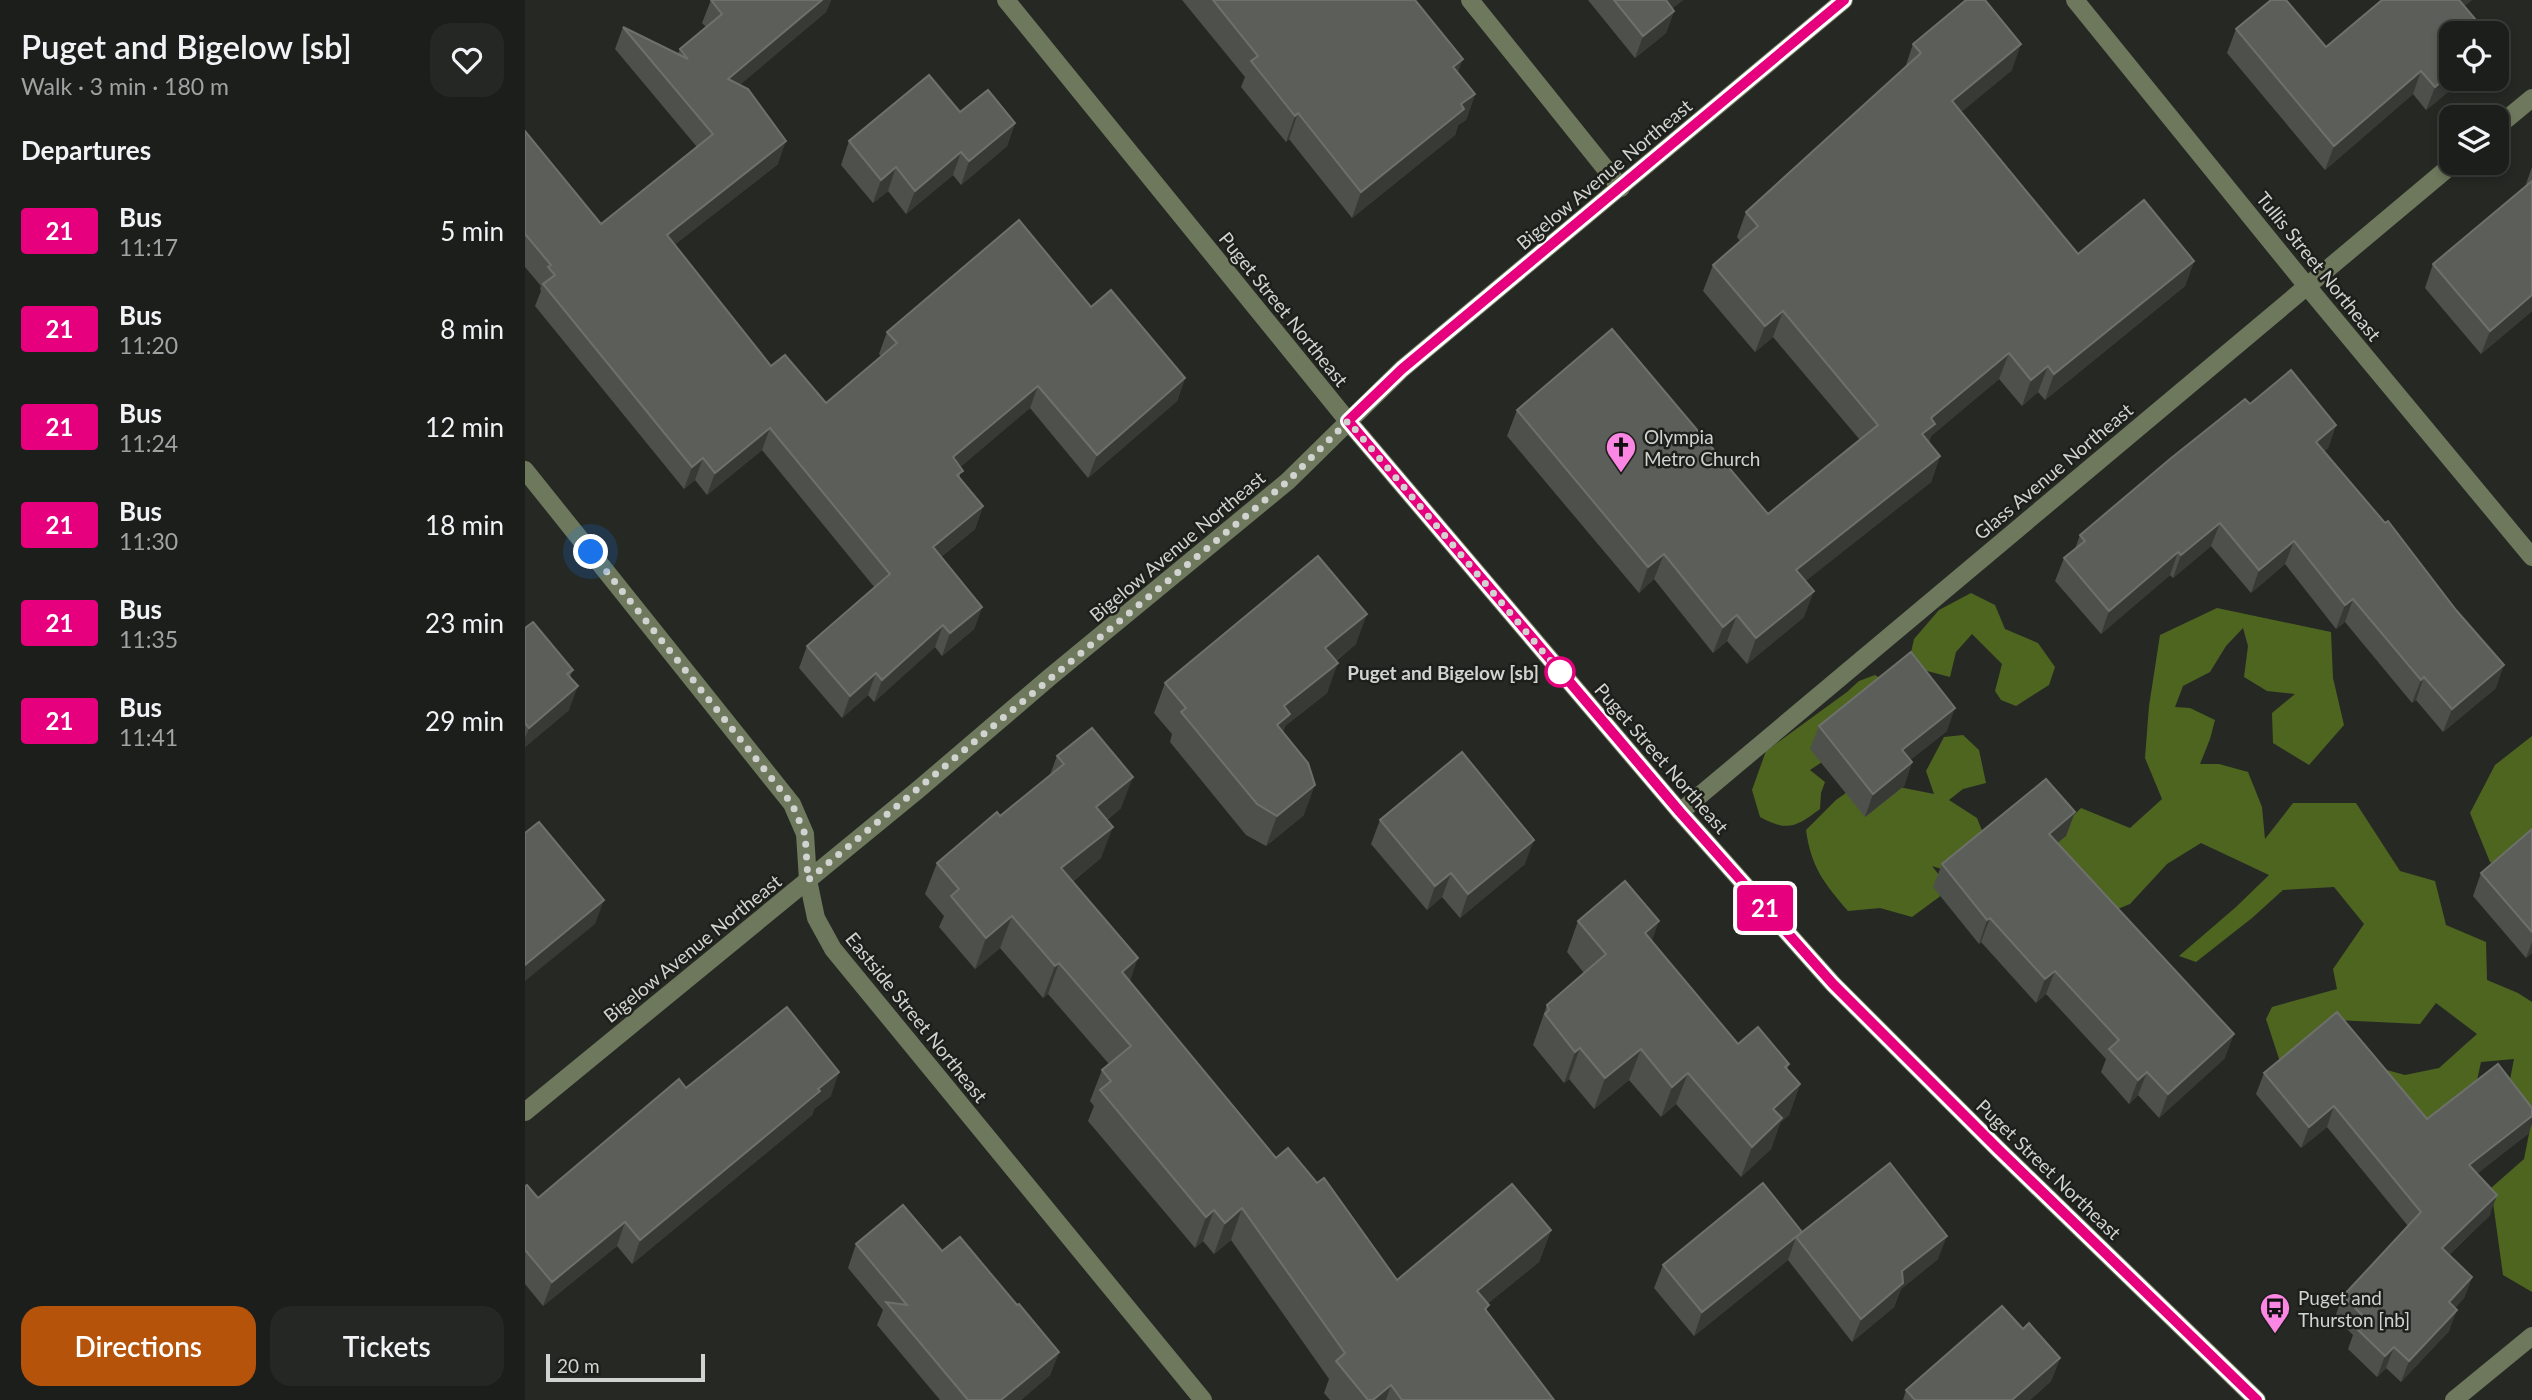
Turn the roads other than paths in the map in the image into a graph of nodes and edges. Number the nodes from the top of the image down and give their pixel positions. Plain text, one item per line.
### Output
1 (1006, 0) edge
2 (1470, 0) edge
3 (1844, 0) edge
4 (2075, 0) edge
5 (2532, 98) edge
6 (2509, 117) edge
7 (2440, 175) edge
8 (1621, 188) junction
9 (2307, 285) junction
10 (1348, 421) junction
11 (525, 470) edge
12 (2532, 557) edge
13 (1680, 812) junction
14 (808, 880) junction
15 (525, 1112) edge
16 (2532, 1336) edge
17 (1203, 1400) edge
18 (2257, 1400) edge
19 (2454, 1400) edge

1 - 10 street, Puget Street Northeast
2 - 8 street
3 - 8 street, Bigelow Avenue Northeast
4 - 9 street, Tullis Street Northeast
5 - 6 street
7 - 9 street, Glass Avenue Northeast
8 - 10 street, Bigelow Avenue Northeast
9 - 12 street, Tullis Street Northeast
9 - 13 street, Glass Avenue Northeast
10 - 13 street, Puget Street Northeast
10 - 14 street, Bigelow Avenue Northeast
11 - 14 street, Eastside Street Northeast
13 - 18 street, Puget Street Northeast
14 - 15 street, Bigelow Avenue Northeast
14 - 17 street, Eastside Street Northeast
16 - 19 street

